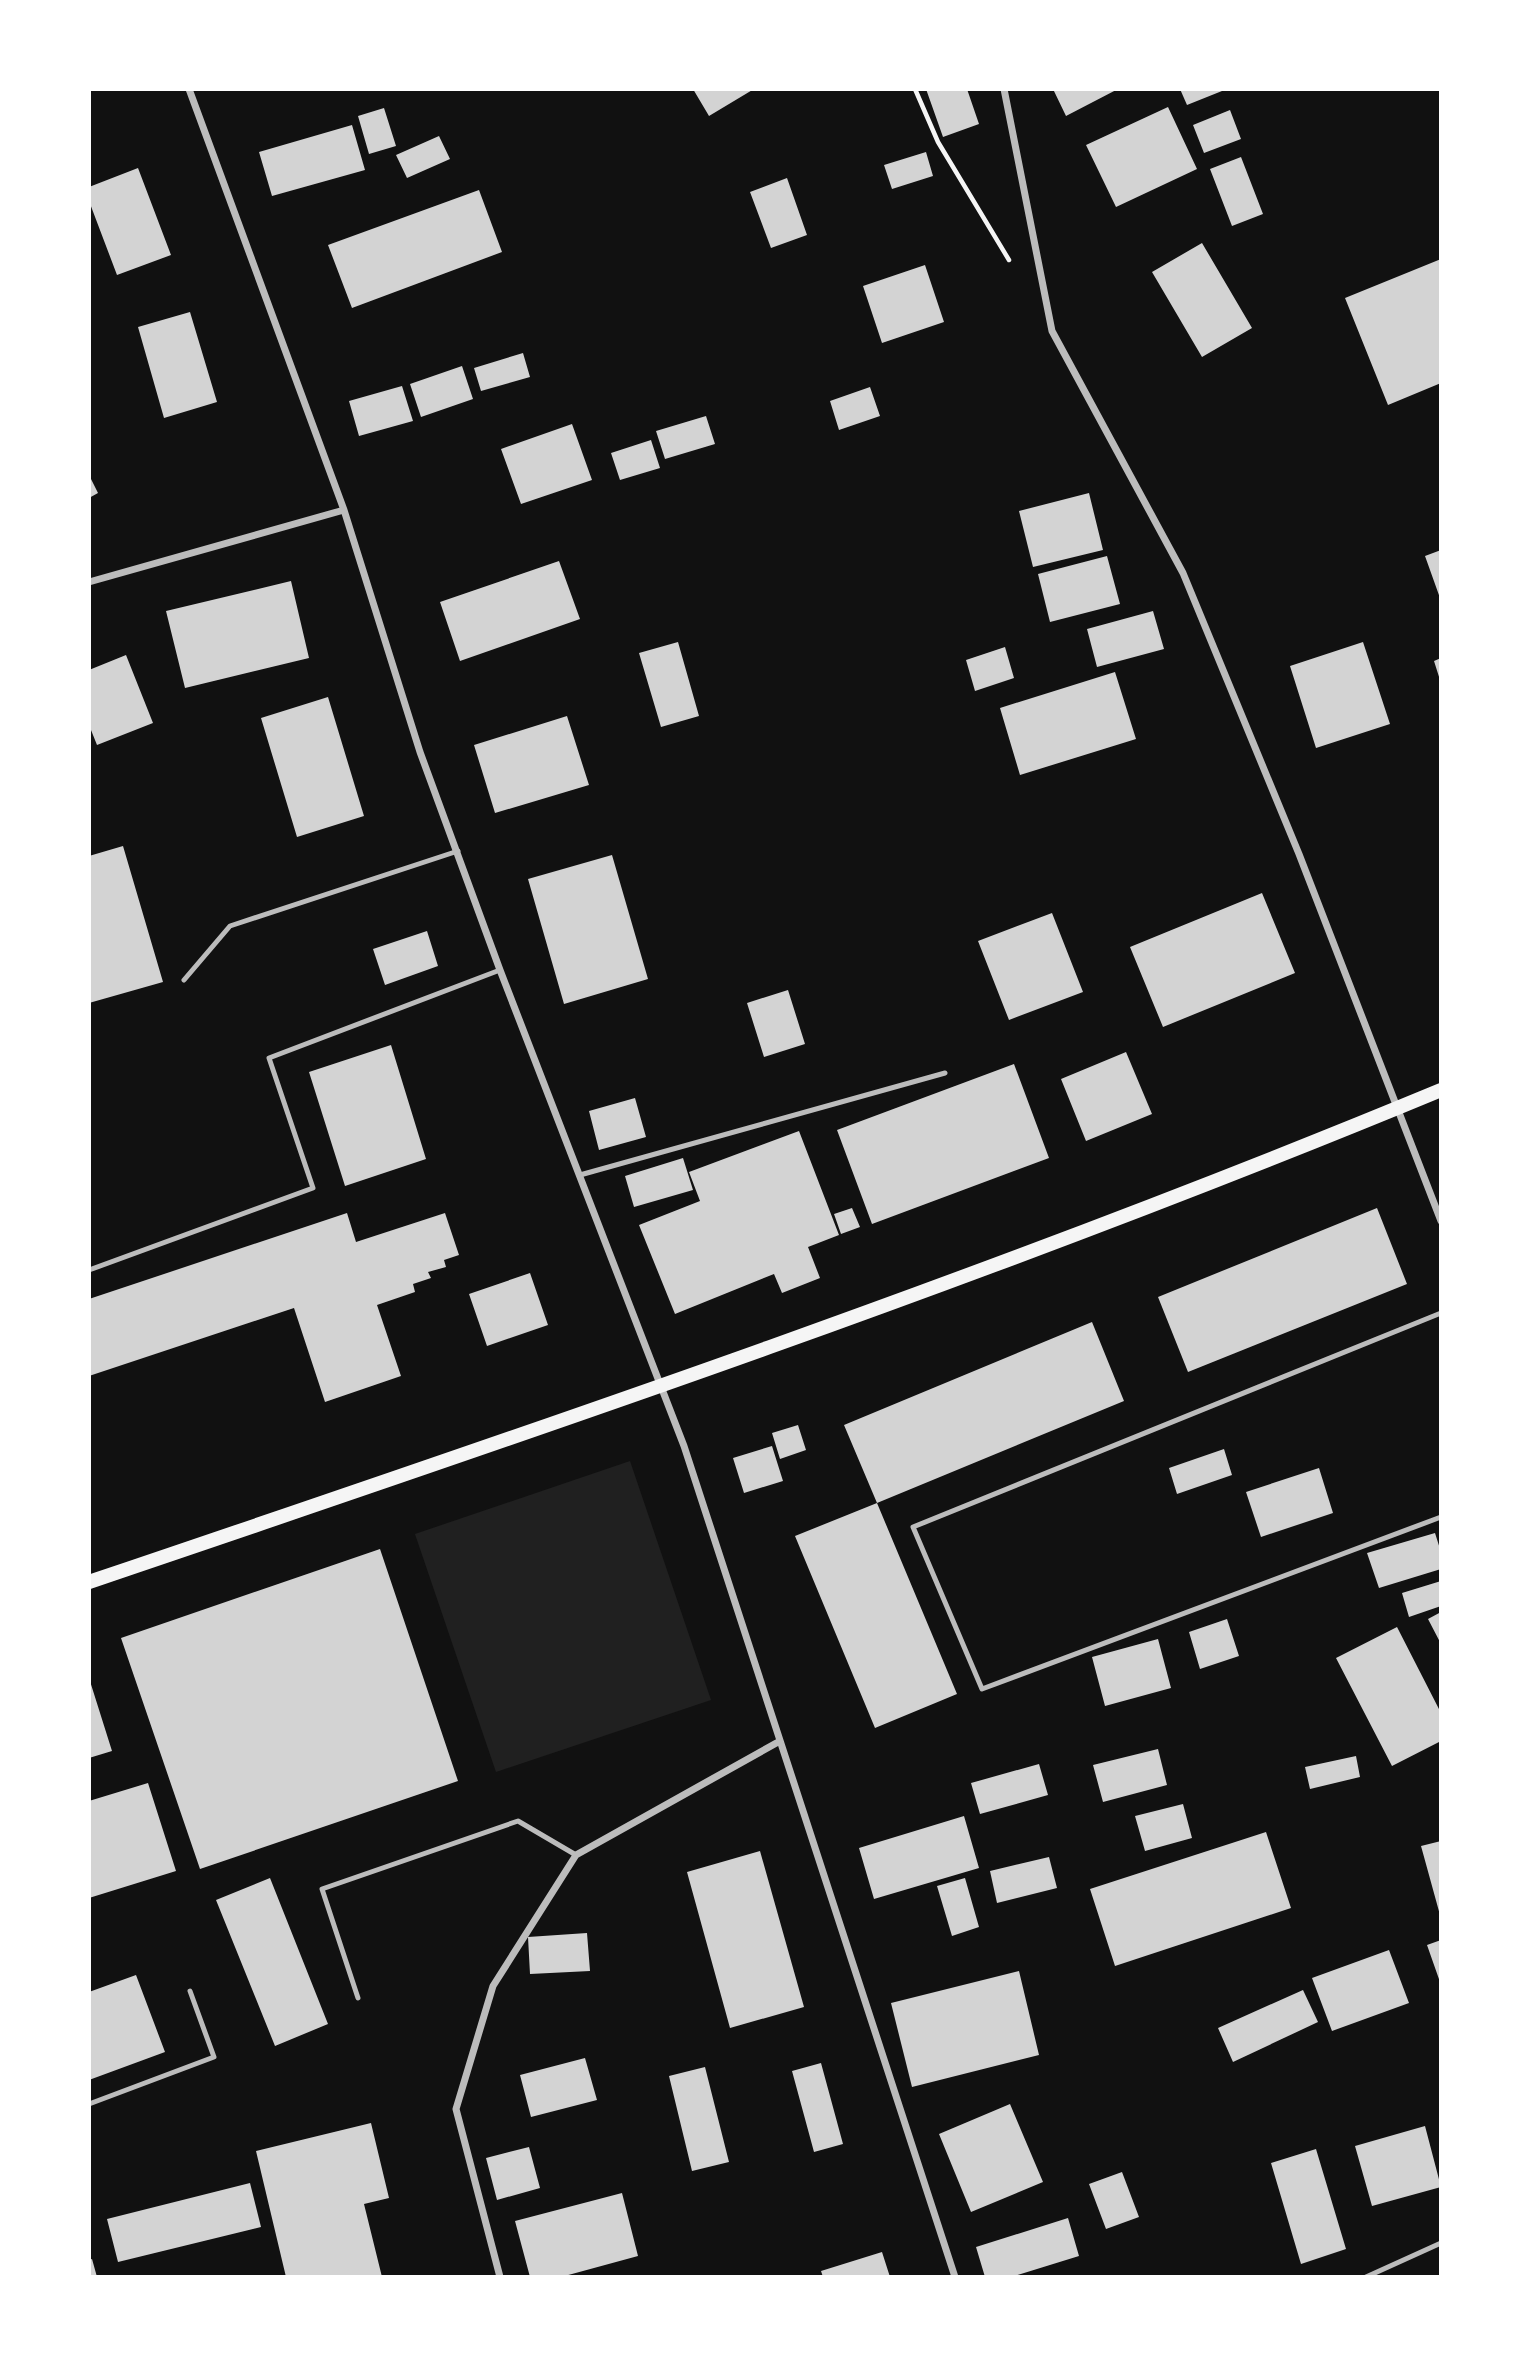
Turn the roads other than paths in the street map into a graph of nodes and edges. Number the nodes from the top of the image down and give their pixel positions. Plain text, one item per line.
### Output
1 (189, 89) edge
2 (1004, 89) edge
3 (344, 510) junction
4 (89, 582) edge
5 (458, 851) junction
6 (500, 970) junction
7 (184, 980) dead end
8 (945, 1073) dead end
9 (1441, 1090) edge
10 (1399, 1107) junction
11 (580, 1175) junction
12 (1441, 1220) edge
13 (89, 1270) edge
14 (1441, 1313) edge
15 (662, 1388) junction
16 (1441, 1517) edge
17 (89, 1583) edge
18 (780, 1741) junction
19 (576, 1855) junction
20 (190, 1991) dead end
21 (358, 1998) dead end
22 (89, 2104) edge
23 (1441, 2243) edge
24 (500, 2277) edge
25 (955, 2277) edge
26 (1366, 2277) edge

1 - 3 street
2 - 10 street
3 - 4 street
3 - 5 street
5 - 6 street
5 - 7 lane
6 - 11 street
6 - 13 lane
8 - 11 lane
9 - 10 main road
10 - 12 street
10 - 15 main road
11 - 15 street
14 - 16 lane
15 - 17 main road
15 - 18 street
18 - 19 street
18 - 25 street
19 - 21 lane
19 - 24 street
20 - 22 lane
23 - 26 lane

